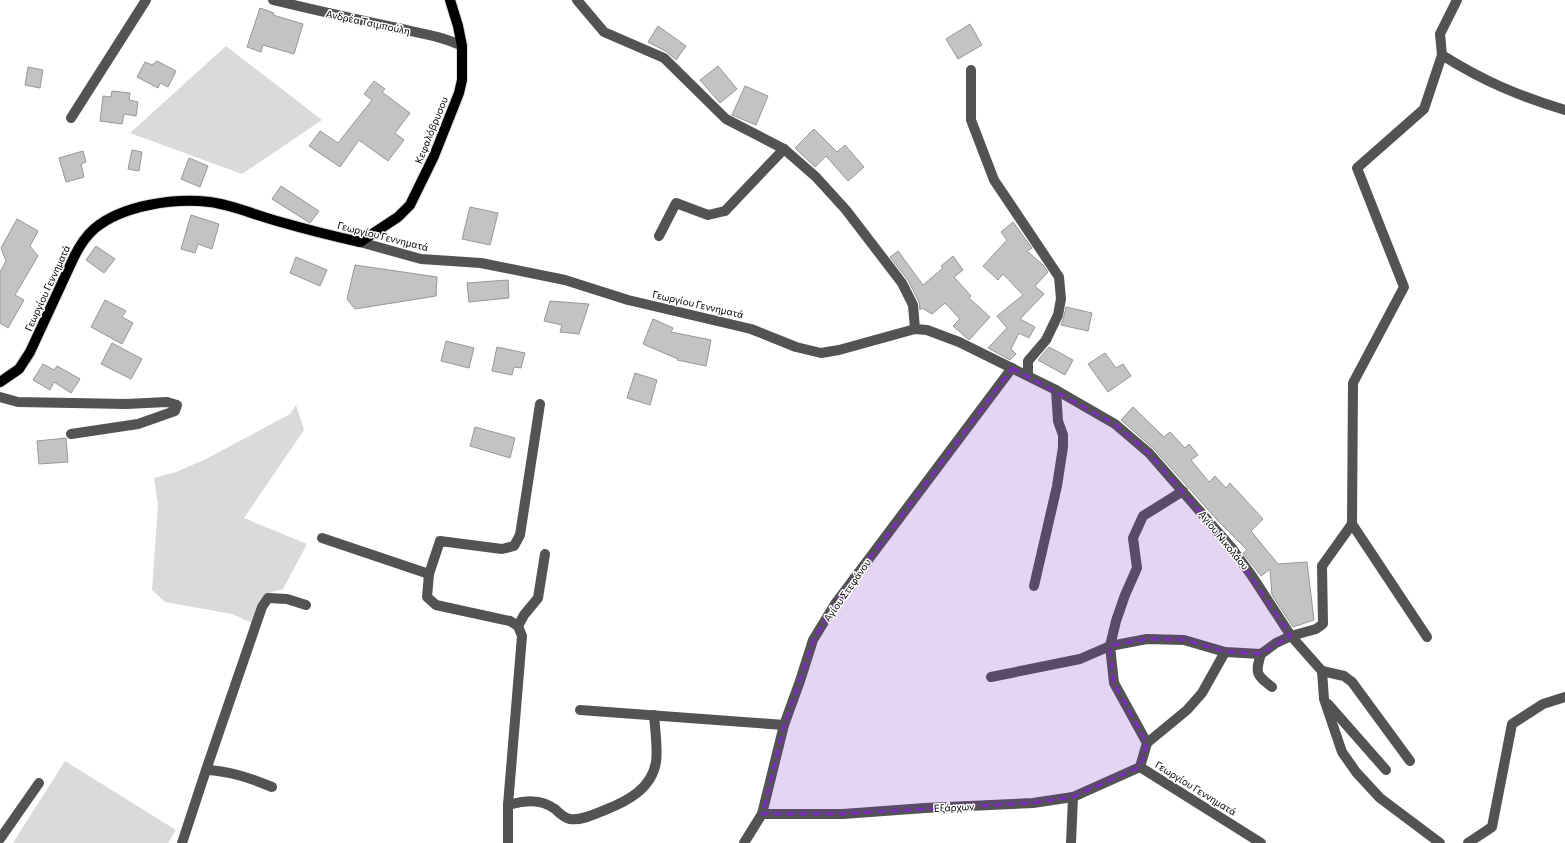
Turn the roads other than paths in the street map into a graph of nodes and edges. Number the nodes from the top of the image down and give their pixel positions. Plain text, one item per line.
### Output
1 (146, 0) edge
2 (273, 0) edge
3 (450, 0) edge
4 (577, 0) edge
5 (1457, 0) edge
6 (462, 46) junction
7 (1442, 55) junction
8 (971, 70) dead end
9 (1565, 110) edge
10 (71, 118) dead end
11 (784, 149) junction
12 (659, 236) dead end
13 (360, 242) junction
14 (915, 329) junction
15 (1012, 368) junction
16 (1028, 375) junction
17 (0, 382) edge
18 (1056, 390) junction
19 (0, 397) edge
20 (540, 404) dead end
21 (71, 434) dead end
22 (1183, 491) junction
23 (1352, 524) junction
24 (322, 538) dead end
25 (545, 554) dead end
26 (429, 574) junction
27 (1034, 586) dead end
28 (306, 605) dead end
29 (518, 626) junction
30 (1291, 636) junction
31 (1427, 637) dead end
32 (1110, 646) junction
33 (1225, 652) junction
34 (1261, 654) junction
35 (1322, 671) junction
36 (991, 677) dead end
37 (1272, 687) dead end
38 (1565, 697) edge
39 (1324, 699) junction
40 (580, 710) dead end
41 (654, 715) junction
42 (784, 725) junction
43 (1147, 743) junction
44 (1410, 761) dead end
45 (1140, 767) junction
46 (206, 770) junction
47 (1386, 770) dead end
48 (39, 783) dead end
49 (272, 787) dead end
50 (1073, 797) junction
51 (508, 805) junction
52 (762, 814) junction
53 (0, 839) edge
54 (182, 843) edge
55 (508, 843) edge
56 (744, 843) edge
57 (1071, 843) edge
58 (1261, 843) edge
59 (1440, 843) edge
60 (1468, 843) edge

1 - 10 street
2 - 6 street, Ανδρέα Τσιμπούλη
3 - 6 main road, Κεφαλόβρυσου
4 - 11 street
5 - 7 street
6 - 13 main road, Κεφαλόβρυσου
7 - 9 street
7 - 23 street
8 - 16 street
11 - 12 street
11 - 14 street
13 - 14 street, Γεωργίου Γεννηματά
13 - 17 main road, Γεωργίου Γεννηματά
14 - 15 street, Αγίου Νικολάου
15 - 16 street, Αγίου Νικολάου
15 - 42 street, Αγίου Στεφάνου
16 - 18 street, Αγίου Νικολάου
18 - 22 street, Αγίου Νικολάου
18 - 27 street
19 - 21 street
20 - 26 street
22 - 30 street, Αγίου Νικολάου
22 - 32 street
23 - 30 street
23 - 31 street
24 - 26 street
25 - 29 street
26 - 29 street
28 - 46 street
29 - 51 street
30 - 34 street
30 - 35 street, Αγίου Νικολάου
32 - 33 street
32 - 36 street
32 - 43 street
33 - 34 street
33 - 43 street
34 - 37 street
35 - 39 street
35 - 44 street
38 - 60 street
39 - 47 street
39 - 59 street
40 - 41 street
41 - 42 street
41 - 51 street
42 - 52 street, Αγίου Στεφάνου
43 - 45 street, Γεωργίου Γεννηματά
45 - 50 street, Εξάρχων
45 - 58 street, Γεωργίου Γεννηματά
46 - 49 street
46 - 54 street
48 - 53 street
50 - 52 street, Εξάρχων
50 - 57 street
51 - 55 street
52 - 56 street, Αγίου Στεφάνου

